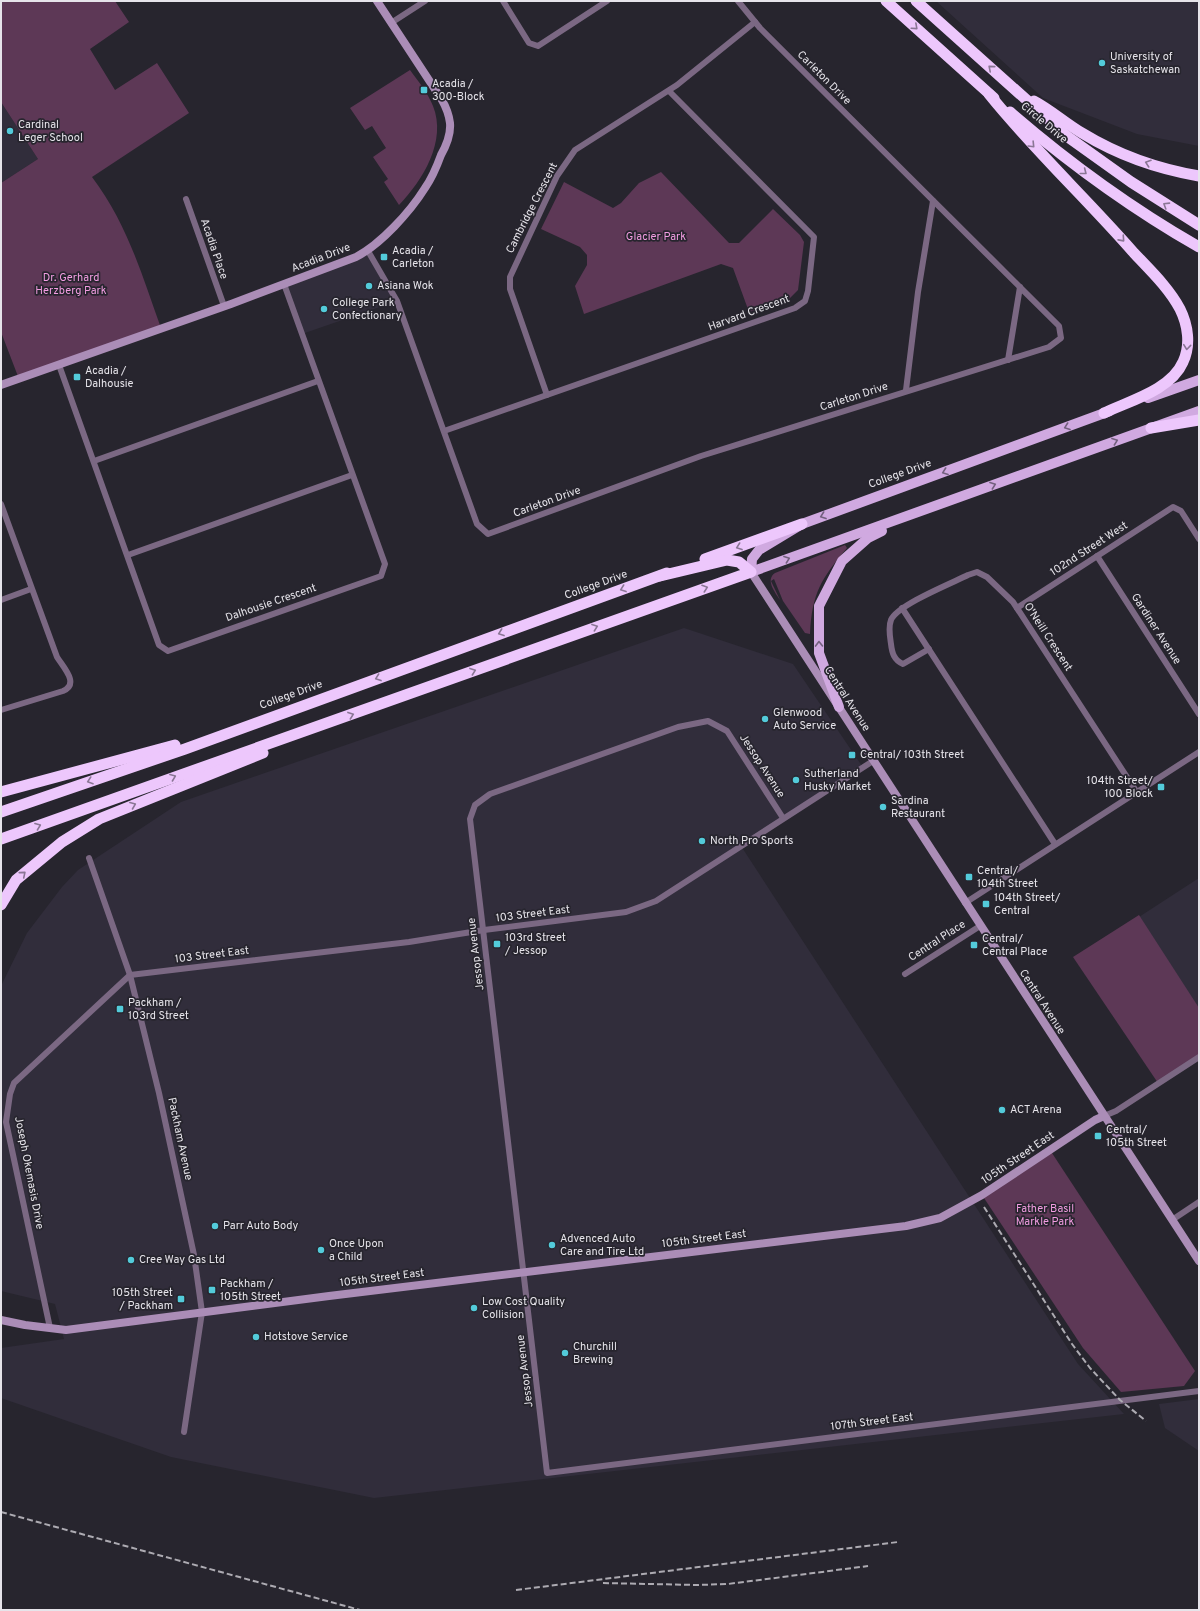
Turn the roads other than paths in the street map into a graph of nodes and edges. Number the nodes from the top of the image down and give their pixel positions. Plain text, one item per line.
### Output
1 (377, 1) edge
2 (425, 1) edge
3 (502, 1) edge
4 (607, 1) edge
5 (738, 1) edge
6 (886, 1) edge
7 (916, 1) edge
8 (755, 22) junction
9 (391, 23) junction
10 (669, 91) junction
11 (1020, 93) junction
12 (989, 94) junction
13 (1199, 176) edge
14 (186, 199) dead end
15 (932, 201) junction
16 (1199, 225) edge
17 (1199, 247) edge
18 (368, 250) junction
19 (284, 284) junction
20 (1020, 287) junction
21 (224, 306) junction
22 (1008, 360) junction
23 (59, 365) junction
24 (1199, 380) edge
25 (318, 381) junction
26 (1, 386) edge
27 (906, 390) junction
28 (547, 395) junction
29 (1199, 411) edge
30 (1104, 413) junction
31 (1199, 420) edge
32 (1151, 428) junction
33 (444, 431) junction
34 (94, 461) junction
35 (352, 475) junction
36 (1, 504) edge
37 (917, 512) junction
38 (802, 524) junction
39 (1199, 539) edge
40 (128, 554) junction
41 (1097, 556) junction
42 (751, 572) junction
43 (660, 576) junction
44 (32, 589) junction
45 (1, 600) edge
46 (902, 608) junction
47 (1017, 608) junction
48 (929, 649) junction
49 (839, 707) junction
50 (1, 710) edge
51 (1199, 714) edge
52 (245, 726) junction
53 (314, 729) junction
54 (1199, 752) edge
55 (873, 761) junction
56 (1, 792) edge
57 (1136, 792) junction
58 (1, 812) edge
59 (783, 818) junction
60 (1, 839) edge
61 (1055, 844) junction
62 (89, 858) dead end
63 (965, 903) junction
64 (1, 905) edge
65 (980, 926) junction
66 (484, 930) junction
67 (905, 974) dead end
68 (130, 975) junction
69 (1199, 1057) edge
70 (1104, 1116) junction
71 (1199, 1202) edge
72 (1172, 1220) junction
73 (1199, 1262) edge
74 (524, 1272) junction
75 (202, 1312) junction
76 (1, 1320) edge
77 (50, 1328) junction
78 (1199, 1391) edge
79 (184, 1432) dead end
80 (547, 1473) joint

1 - 9 street, Acadia Drive
2 - 9 street
3 - 4 street
5 - 8 street, Carleton Drive
6 -> 12 highway, Circle Drive
11 -> 7 highway, Circle Drive
8 - 10 street, Cambridge Crescent
8 - 15 street, Carleton Drive
9 - 18 street, Acadia Drive
10 - 28 street, Cambridge Crescent
10 - 28 street, Harvard Crescent
13 -> 11 highway
16 -> 11 highway, Circle Drive
12 -> 17 highway, Circle Drive
12 -> 30 highway
14 - 21 street, Acadia Place
15 - 20 street, Carleton Drive
15 - 27 street
18 - 19 street, Acadia Drive
18 - 33 street, Carleton Drive
19 - 21 street, Acadia Drive
19 - 25 street, Dalhousie Crescent
20 - 22 street
20 - 22 street, Carleton Drive
21 - 23 street, Acadia Drive
22 - 27 street, Carleton Drive
23 - 26 street, Acadia Drive
23 - 34 street, Dalhousie Crescent
24 - 30 main road, College Drive
25 - 34 street
25 - 35 street, Dalhousie Crescent
27 - 33 street, Carleton Drive
28 - 33 street, Harvard Crescent
29 - 32 main road
30 -> 38 main road, College Drive
31 - 32 highway
37 -> 32 main road
34 - 40 street, Dalhousie Crescent
35 - 40 street
35 - 40 street, Dalhousie Crescent
36 - 44 street
42 -> 37 main road
49 -> 37 main road
38 - 42 main road
38 -> 43 highway, College Drive
39 - 41 street, 102nd Street West
41 - 47 street, 102nd Street West
41 - 51 street, Gardiner Avenue
42 - 43 highway
42 - 49 street, Central Avenue
53 -> 42 highway
43 -> 52 highway, College Drive
44 - 45 street
44 - 50 street
46 - 47 street, O'Neill Crescent
46 - 48 street
46 - 48 street, O'Neill Crescent
47 - 57 street, O'Neill Crescent
48 - 61 street
49 - 55 street, Central Avenue
52 - 56 highway
52 -> 58 highway, College Drive
60 -> 53 highway
64 -> 53 highway
54 - 57 street
55 - 59 street, 103 Street East
55 - 63 street, Central Avenue
57 - 61 street
59 - 66 street, 103 Street East
59 - 66 street, Jessop Avenue
61 - 63 street
62 - 68 street, Packham Avenue
63 - 65 street, Central Avenue
65 - 67 street, Central Place
65 - 70 street, Central Avenue
66 - 68 street, 103 Street East
66 - 74 street, Jessop Avenue
68 - 75 street, Packham Avenue
68 - 77 street, Joseph Okemasis Drive
69 - 70 street, 105th Street East
70 - 72 street, Central Avenue
70 - 74 street, 105th Street East
71 - 72 street
72 - 73 street, Central Avenue
74 - 75 street, 105th Street East
74 - 80 street, Jessop Avenue
75 - 77 street, 105th Street East
75 - 79 street, Packham Avenue
76 - 77 street, 105th Street East
78 - 80 street, 107th Street East

